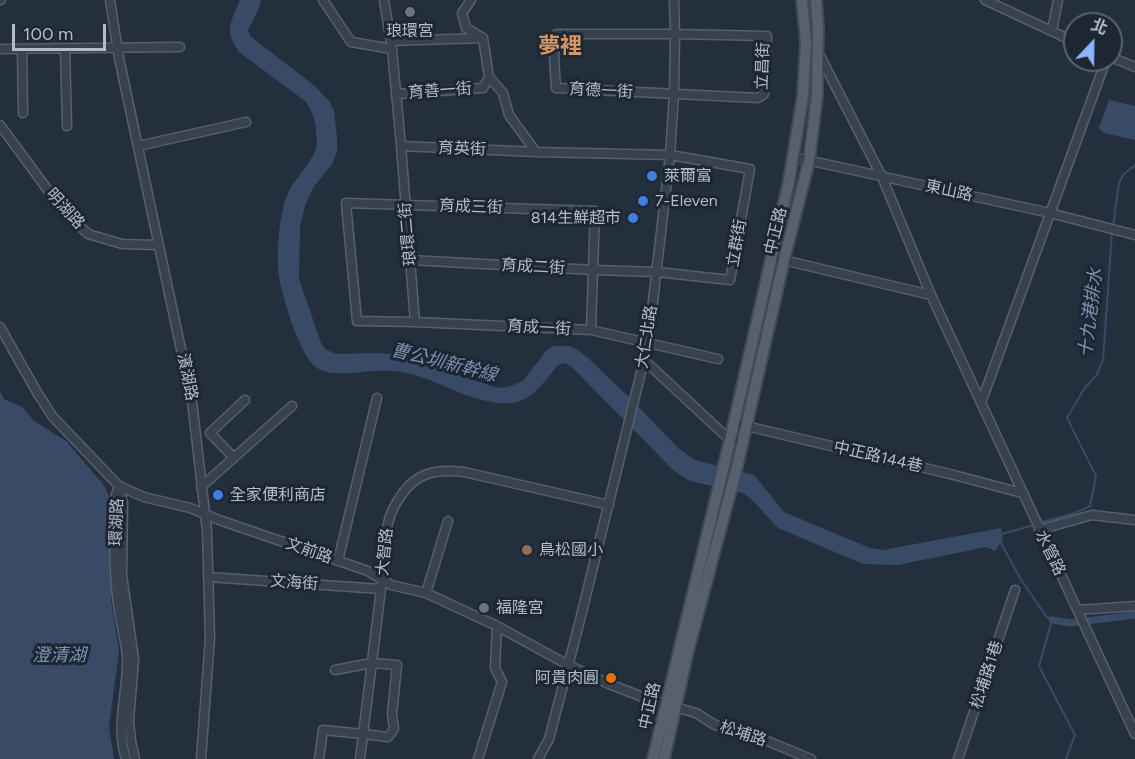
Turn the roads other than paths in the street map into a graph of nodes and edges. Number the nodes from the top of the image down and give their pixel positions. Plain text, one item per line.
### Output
1 (110, 0) edge
2 (323, 0) edge
3 (384, 0) edge
4 (471, 0) edge
5 (674, 0) edge
6 (802, 0) edge
7 (816, 0) edge
8 (985, 0) edge
9 (1058, 0) edge
10 (1052, 31) junction
11 (675, 34) junction
12 (1063, 36) edge
13 (483, 38) junction
14 (392, 45) junction
15 (118, 47) junction
16 (180, 47) dead end
17 (66, 48) junction
18 (0, 49) edge
19 (22, 49) junction
20 (819, 54) junction
21 (1102, 72) edge
22 (489, 77) junction
23 (397, 94) junction
24 (674, 95) junction
25 (22, 113) dead end
26 (246, 122) dead end
27 (0, 126) edge
28 (67, 126) dead end
29 (138, 146) junction
30 (401, 146) junction
31 (536, 152) junction
32 (669, 155) junction
33 (793, 157) junction
34 (809, 160) junction
35 (750, 169) joint
36 (882, 177) junction
37 (405, 206) junction
38 (1050, 213) junction
39 (1135, 235) edge
40 (159, 245) junction
41 (771, 257) junction
42 (410, 260) junction
43 (784, 260) junction
44 (594, 270) junction
45 (657, 272) junction
46 (931, 295) junction
47 (357, 321) joint
48 (415, 322) junction
49 (0, 327) edge
50 (591, 330) junction
51 (648, 344) junction
52 (718, 359) dead end
53 (644, 360) junction
54 (377, 398) dead end
55 (245, 400) dead end
56 (981, 403) junction
57 (292, 406) dead end
58 (734, 425) junction
59 (746, 426) junction
60 (730, 440) junction
61 (743, 442) junction
62 (234, 458) junction
63 (119, 486) junction
64 (201, 487) junction
65 (1022, 493) junction
66 (609, 505) junction
67 (205, 515) junction
68 (1135, 520) edge
69 (448, 521) dead end
70 (1038, 528) junction
71 (338, 561) junction
72 (208, 577) junction
73 (382, 585) junction
74 (1015, 590) dead end
75 (426, 593) junction
76 (1135, 606) edge
77 (1079, 613) junction
78 (497, 626) junction
79 (372, 663) junction
80 (568, 665) junction
81 (335, 670) dead end
82 (671, 706) junction
83 (363, 734) junction
84 (1135, 735) edge
85 (126, 759) edge
86 (135, 759) edge
87 (201, 759) edge
88 (319, 759) edge
89 (360, 759) edge
90 (478, 759) edge
91 (538, 759) edge
92 (653, 759) edge
93 (664, 759) edge
94 (811, 759) edge
95 (958, 759) edge

1 - 15 street, 濱湖路
2 - 14 street
3 - 14 street
4 - 13 street
5 - 11 street, 大仁北路
6 - 33 main road, 中正路
7 - 20 main road, 中正路
8 - 10 street
9 - 10 street
10 - 12 street
11 - 24 street, 大仁北路
11 - 24 street, 立昌街
11 - 24 street, 育德一街
13 - 14 street
13 - 22 street, 育善一街
14 - 23 street
15 - 16 street
15 - 17 street
15 - 29 street, 濱湖路
17 - 19 street
17 - 28 street
18 - 19 street
19 - 25 street
20 - 34 main road, 中正路
20 - 36 street
21 - 38 street
22 - 23 street, 育善一街
22 - 31 street
23 - 30 street
24 - 32 street, 大仁北路
26 - 29 street
27 - 40 street, 明湖路
29 - 40 street, 濱湖路
30 - 31 street, 育英街
30 - 37 street, 琅環二街
31 - 32 street, 育英街
32 - 35 street, 育英街
32 - 45 street, 大仁北路
33 - 34 street, 東山路
33 - 41 main road, 中正路
34 - 36 street, 東山路
34 - 43 main road, 中正路
35 - 45 street, 立群街
36 - 38 street, 東山路
36 - 46 street, 水管路
37 - 42 street, 琅環二街
37 - 44 street, 育成三街
37 - 47 street, 育成三街
38 - 39 street, 東山路
38 - 56 street
40 - 64 street, 濱湖路
41 - 43 street
41 - 58 main road, 中正路
42 - 44 street, 育成二街
42 - 48 street, 琅環二街
43 - 46 street
43 - 59 main road, 中正路
44 - 45 street, 育成二街
44 - 50 street
45 - 51 street, 大仁北路
46 - 56 street, 水管路
47 - 48 street, 育成一街
48 - 50 street, 育成一街
49 - 63 street, 文前路
50 - 51 street, 育成一街
51 - 52 street, 育成一街
51 - 53 street, 大仁北路
53 - 60 street
53 - 66 street, 大仁北路
54 - 71 street
55 - 62 street
56 - 65 street, 水管路
57 - 62 street
58 - 59 street, 中正路144巷
58 - 60 main road, 中正路
59 - 61 main road, 中正路
59 - 65 street, 中正路144巷
60 - 61 street
60 - 82 main road, 中正路
61 - 82 main road, 中正路
62 - 64 street
63 - 67 street, 文前路
63 - 85 street, 環湖路
63 - 86 street, 環湖路
64 - 67 street, 濱湖路
65 - 70 street, 水管路
66 - 73 street, 大智路
66 - 80 street, 大仁北路
67 - 71 street, 文前路
67 - 72 street, 濱湖路
68 - 70 street
69 - 75 street
70 - 77 street, 水管路
71 - 73 street, 文前路
72 - 73 street, 文海街
72 - 87 street, 濱湖路
73 - 75 street, 文前路
73 - 79 street, 大智路
74 - 95 street, 松埔路1巷
75 - 78 street, 文前路
76 - 77 street
77 - 84 street, 水管路
78 - 80 street, 文前路
78 - 90 street
79 - 81 street
79 - 83 street, 大智路
79 - 83 street
80 - 82 street, 文前路
80 - 91 street, 大仁北路
82 - 92 main road, 中正路
82 - 93 main road, 中正路
82 - 94 street, 松埔路
83 - 88 street
83 - 89 street, 大智路

